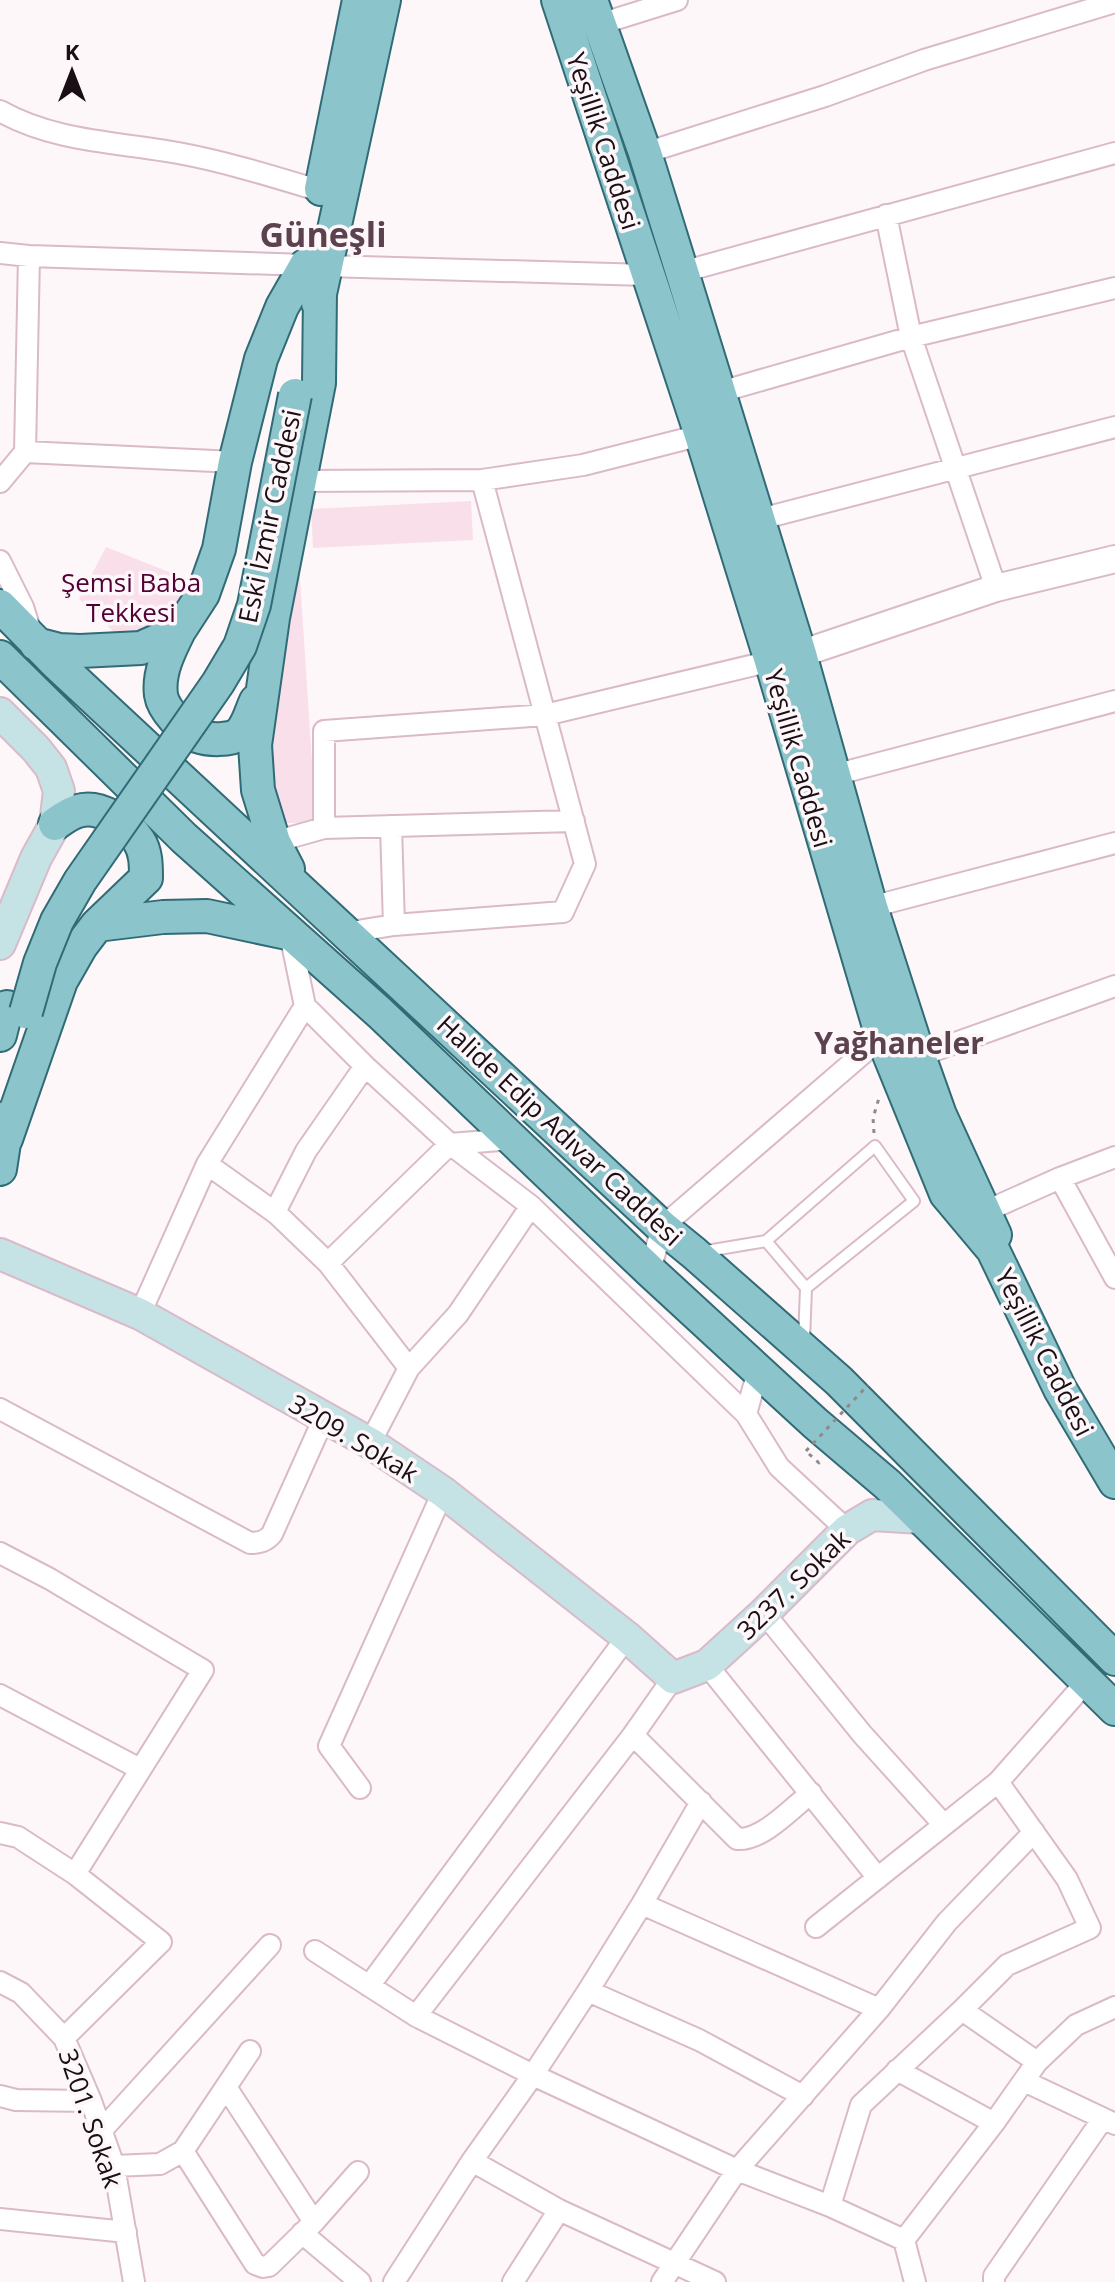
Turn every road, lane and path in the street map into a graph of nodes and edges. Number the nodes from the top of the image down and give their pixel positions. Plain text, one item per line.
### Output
1 (359, 0) edge
2 (384, 0) edge
3 (558, 0) edge
4 (677, 0) edge
5 (1115, 2) edge
6 (595, 12) edge
7 (0, 111) edge
8 (645, 153) junction
9 (1115, 153) edge
10 (321, 191) junction
11 (886, 215) junction
12 (0, 253) edge
13 (29, 256) junction
14 (682, 272) junction
15 (317, 274) junction
16 (647, 275) junction
17 (1115, 288) edge
18 (911, 337) junction
19 (720, 392) junction
20 (1115, 427) edge
21 (701, 435) junction
22 (25, 452) junction
23 (235, 462) junction
24 (955, 468) junction
25 (482, 480) junction
26 (301, 481) junction
27 (0, 482) edge
28 (757, 520) junction
29 (1115, 559) edge
30 (0, 561) edge
31 (996, 588) junction
32 (0, 606) edge
33 (179, 631) junction
34 (36, 644) junction
35 (141, 648) junction
36 (0, 657) edge
37 (785, 657) junction
38 (72, 678) junction
39 (264, 681) junction
40 (1115, 701) edge
41 (0, 713) edge
42 (545, 715) junction
43 (66, 721) junction
44 (834, 775) junction
45 (192, 789) junction
46 (574, 821) junction
47 (55, 824) junction
48 (391, 826) junction
49 (324, 828) junction
50 (184, 838) junction
51 (274, 842) junction
52 (1115, 843) edge
53 (146, 878) junction
54 (297, 886) junction
55 (871, 907) junction
56 (97, 925) junction
57 (394, 925) junction
58 (345, 933) junction
59 (290, 934) junction
60 (0, 944) edge
61 (1115, 986) edge
62 (305, 1006) junction
63 (11, 1018) edge
64 (882, 1037) junction
65 (919, 1056) junction
66 (365, 1066) junction
67 (512, 1139) junction
68 (450, 1144) junction
69 (2, 1152) edge
70 (1115, 1157) edge
71 (207, 1164) junction
72 (1060, 1178) junction
73 (531, 1206) junction
74 (275, 1212) junction
75 (984, 1212) junction
76 (662, 1227) junction
77 (766, 1241) junction
78 (694, 1253) junction
79 (0, 1254) edge
80 (328, 1263) junction
81 (650, 1271) junction
82 (1115, 1278) edge
83 (806, 1288) junction
84 (140, 1314) junction
85 (803, 1351) junction
86 (409, 1368) junction
87 (758, 1371) junction
88 (868, 1385) dead end
89 (0, 1409) edge
90 (746, 1414) junction
91 (324, 1418) junction
92 (370, 1443) junction
93 (806, 1451) dead end
94 (1115, 1459) edge
95 (1115, 1482) edge
96 (443, 1492) junction
97 (921, 1518) junction
98 (847, 1530) junction
99 (0, 1553) edge
100 (764, 1613) junction
101 (627, 1637) junction
102 (1115, 1659) edge
103 (707, 1665) junction
104 (673, 1678) junction
105 (1087, 1681) junction
106 (0, 1695) edge
107 (1115, 1709) edge
108 (633, 1735) junction
109 (140, 1769) junction
110 (998, 1782) junction
111 (360, 1788) dead end
112 (811, 1793) junction
113 (701, 1802) junction
114 (944, 1825) junction
115 (1034, 1832) junction
116 (0, 1833) edge
117 (75, 1874) junction
118 (878, 1878) junction
119 (642, 1904) junction
120 (816, 1927) dead end
121 (270, 1945) dead end
122 (315, 1951) dead end
123 (0, 1982) edge
124 (369, 1986) junction
125 (588, 1991) junction
126 (1115, 2007) edge
127 (879, 2009) junction
128 (962, 2010) junction
129 (416, 2016) junction
130 (64, 2038) junction
131 (250, 2051) dead end
132 (1037, 2062) junction
133 (897, 2070) junction
134 (533, 2075) junction
135 (1024, 2081) junction
136 (226, 2087) junction
137 (0, 2096) edge
138 (803, 2096) junction
139 (91, 2101) junction
140 (1108, 2122) edge
141 (994, 2123) junction
142 (101, 2131) junction
143 (183, 2151) junction
144 (472, 2161) junction
145 (114, 2166) junction
146 (737, 2170) junction
147 (358, 2172) dead end
148 (830, 2206) junction
149 (559, 2210) junction
150 (0, 2219) edge
151 (308, 2228) junction
152 (126, 2232) junction
153 (904, 2240) junction
154 (673, 2264) junction
155 (134, 2282) edge
156 (360, 2282) edge
157 (394, 2282) edge
158 (513, 2282) edge
159 (662, 2282) edge
160 (715, 2282) edge
161 (915, 2282) edge
162 (994, 2282) edge

1 - 10 main road, Eski İzmir Caddesi
2 - 15 main road, Eski İzmir Caddesi
3 - 16 main road, Yeşillik Caddesi
4 - 6 street
5 - 8 street
6 - 8 main road, Yeşillik Caddesi
7 - 10 street
8 - 14 main road, Yeşillik Caddesi
9 - 11 street
10 - 15 main road, Eski İzmir Caddesi
11 - 14 street
11 - 18 street
12 - 13 street
13 - 15 street
13 - 22 street
14 - 19 main road, Yeşillik Caddesi
15 - 16 street
15 - 23 main road
15 - 26 main road
15 - 63 main road, Eski İzmir Caddesi
16 - 21 main road, Yeşillik Caddesi
17 - 18 street
18 - 19 street
18 - 24 street
19 - 28 main road, Yeşillik Caddesi
20 - 24 street
21 - 25 street
21 - 37 main road, Yeşillik Caddesi
22 - 23 street
22 - 27 street
23 - 33 main road
24 - 28 street
24 - 31 street
25 - 26 street
25 - 42 street
26 - 39 main road
28 - 37 main road, Yeşillik Caddesi
29 - 31 street
30 - 34 street
31 - 37 street
32 - 34 main road, Halide Edip Adıvar Caddesi
33 - 35 main road
33 - 39 main road
34 - 35 main road
34 - 38 main road, Halide Edip Adıvar Caddesi
35 - 38 main road
36 - 43 main road, Halide Edip Adıvar Caddesi
37 - 42 street
37 - 44 main road, Yeşillik Caddesi
37 - 64 main road, Yeşillik Caddesi
38 - 43 main road
38 - 45 main road, Halide Edip Adıvar Caddesi
39 - 51 main road
40 - 44 street
41 - 47 main road
42 - 46 street
42 - 49 street
43 - 50 main road, Halide Edip Adıvar Caddesi
44 - 55 main road, Yeşillik Caddesi
45 - 50 main road
45 - 54 main road, Halide Edip Adıvar Caddesi
46 - 48 street
46 - 57 street
47 - 53 main road
47 - 60 main road
48 - 49 street
48 - 57 street
49 - 51 street
50 - 53 main road
50 - 59 main road, Halide Edip Adıvar Caddesi
51 - 54 main road
52 - 55 street
53 - 56 main road
54 - 58 main road, Halide Edip Adıvar Caddesi
55 - 65 main road, Yeşillik Caddesi
56 - 59 main road
56 - 69 main road
57 - 58 street
58 - 76 main road, Halide Edip Adıvar Caddesi
59 - 62 street
59 - 67 main road, Halide Edip Adıvar Caddesi
61 - 65 street
62 - 66 street
62 - 71 street
63 - 69 main road, Eski İzmir Caddesi
64 - 65 main road
64 - 76 street
64 - 95 main road, Yeşillik Caddesi
65 - 75 main road, Yeşillik Caddesi
66 - 68 street
66 - 74 street
67 - 68 street
67 - 81 main road, Halide Edip Adıvar Caddesi
68 - 73 street
68 - 80 street
70 - 72 street
71 - 74 street
71 - 84 street
72 - 75 street
72 - 82 street
73 - 86 street
73 - 90 street
74 - 80 street
75 - 94 main road, Yeşillik Caddesi
76 - 78 main road, Halide Edip Adıvar Caddesi
76 - 81 street
77 - 78 lane
77 - 83 lane
77 - 83 lane
78 - 85 main road, Halide Edip Adıvar Caddesi
79 - 84 main road, 3209. Sokak
80 - 86 street
81 - 87 main road, Halide Edip Adıvar Caddesi
83 - 85 lane
84 - 91 main road, 3209. Sokak
85 - 102 main road, Halide Edip Adıvar Caddesi
86 - 92 street
87 - 90 street
87 - 97 main road, Halide Edip Adıvar Caddesi
88 - 93 path, bridge
89 - 91 street
90 - 98 street
91 - 92 main road, 3209. Sokak
92 - 96 main road, 3209. Sokak
96 - 101 main road, 3209. Sokak
96 - 111 street
97 - 98 main road, 3237. Sokak
97 - 105 main road, Halide Edip Adıvar Caddesi
98 - 100 main road, 3237. Sokak
99 - 109 street
100 - 103 main road, 3237. Sokak
100 - 114 street
101 - 104 main road, 3209. Sokak
101 - 124 street
103 - 104 main road, 3237. Sokak
103 - 112 street
104 - 108 street
105 - 107 main road, Halide Edip Adıvar Caddesi
105 - 110 street
106 - 109 street
108 - 113 street
108 - 129 street
109 - 117 street
110 - 114 street
110 - 115 street
112 - 113 street
112 - 118 street
113 - 119 street
114 - 118 street
115 - 127 street
115 - 128 street
116 - 117 street
117 - 130 street
118 - 120 street
119 - 125 street
119 - 127 street
121 - 142 street
122 - 124 street
123 - 130 street, 3201. Sokak
124 - 129 street
125 - 134 street
125 - 138 street
126 - 132 street
127 - 138 street
128 - 132 street
128 - 133 street
129 - 134 street
130 - 139 street, 3201. Sokak
131 - 136 street
132 - 135 street
133 - 141 street
133 - 148 street
134 - 144 street
134 - 146 street
135 - 140 street
135 - 141 street
136 - 143 street
136 - 151 street
137 - 139 street
138 - 146 street
139 - 142 street, 3201. Sokak
140 - 162 street
141 - 153 street
142 - 145 street, 3201. Sokak
143 - 145 street
143 - 151 street
144 - 149 street
144 - 157 street
145 - 152 street, 3201. Sokak
146 - 148 street
146 - 154 street
147 - 151 street
148 - 153 street
149 - 154 street
149 - 158 street
150 - 152 street
151 - 156 street
152 - 155 street, 3201. Sokak
153 - 161 street
154 - 159 street
154 - 160 street

